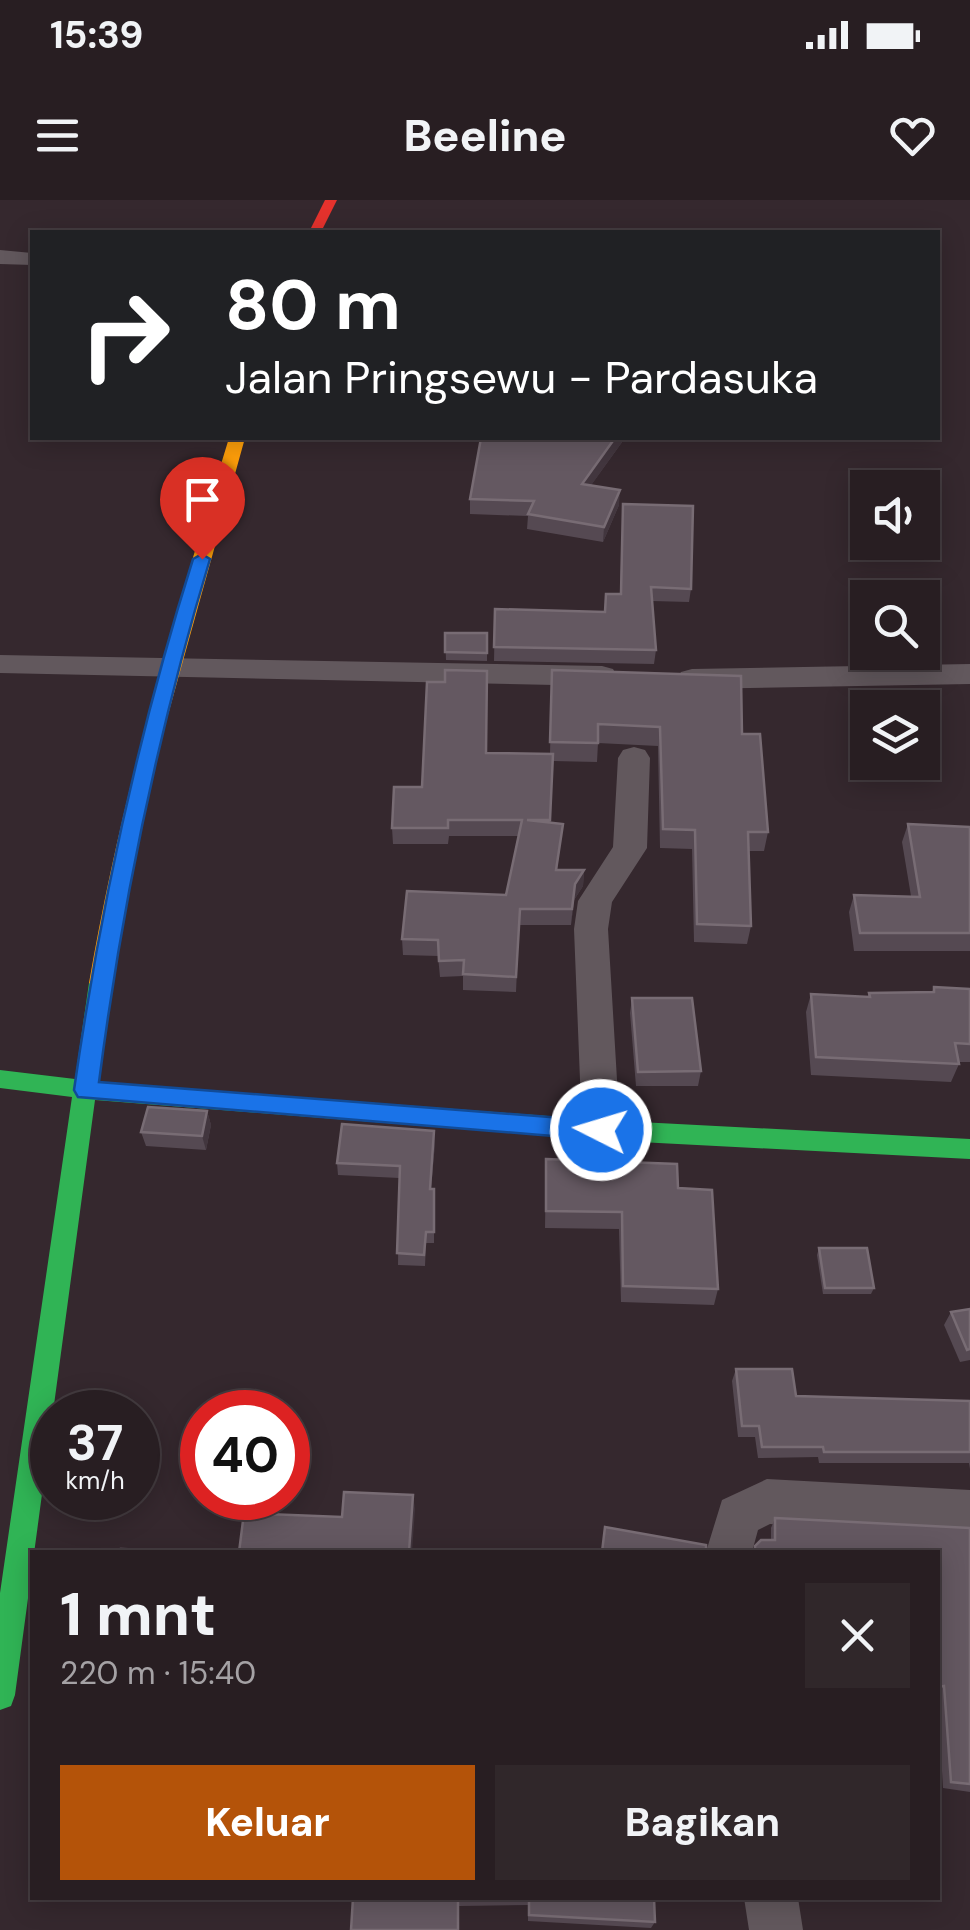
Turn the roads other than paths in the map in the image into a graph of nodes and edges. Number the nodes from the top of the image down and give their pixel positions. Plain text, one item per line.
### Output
1 (331, 200) edge
2 (316, 230) edge
3 (0, 257) edge
4 (30, 259) edge
5 (236, 440) edge
6 (0, 664) edge
7 (168, 668) junction
8 (970, 674) edge
9 (634, 758) dead end
10 (0, 1079) edge
11 (86, 1090) junction
12 (601, 1130) junction
13 (970, 1149) edge
14 (970, 1513) edge
15 (730, 1550) edge
16 (0, 1695) edge
17 (770, 1900) edge
18 (776, 1930) edge

1 - 2 main road
3 - 4 street
5 - 7 main road
6 - 7 street
7 - 8 street
7 - 11 main road
9 - 12 street
10 - 11 main road
11 - 12 main road
11 - 16 main road
12 - 13 main road
14 - 15 street
17 - 18 street

